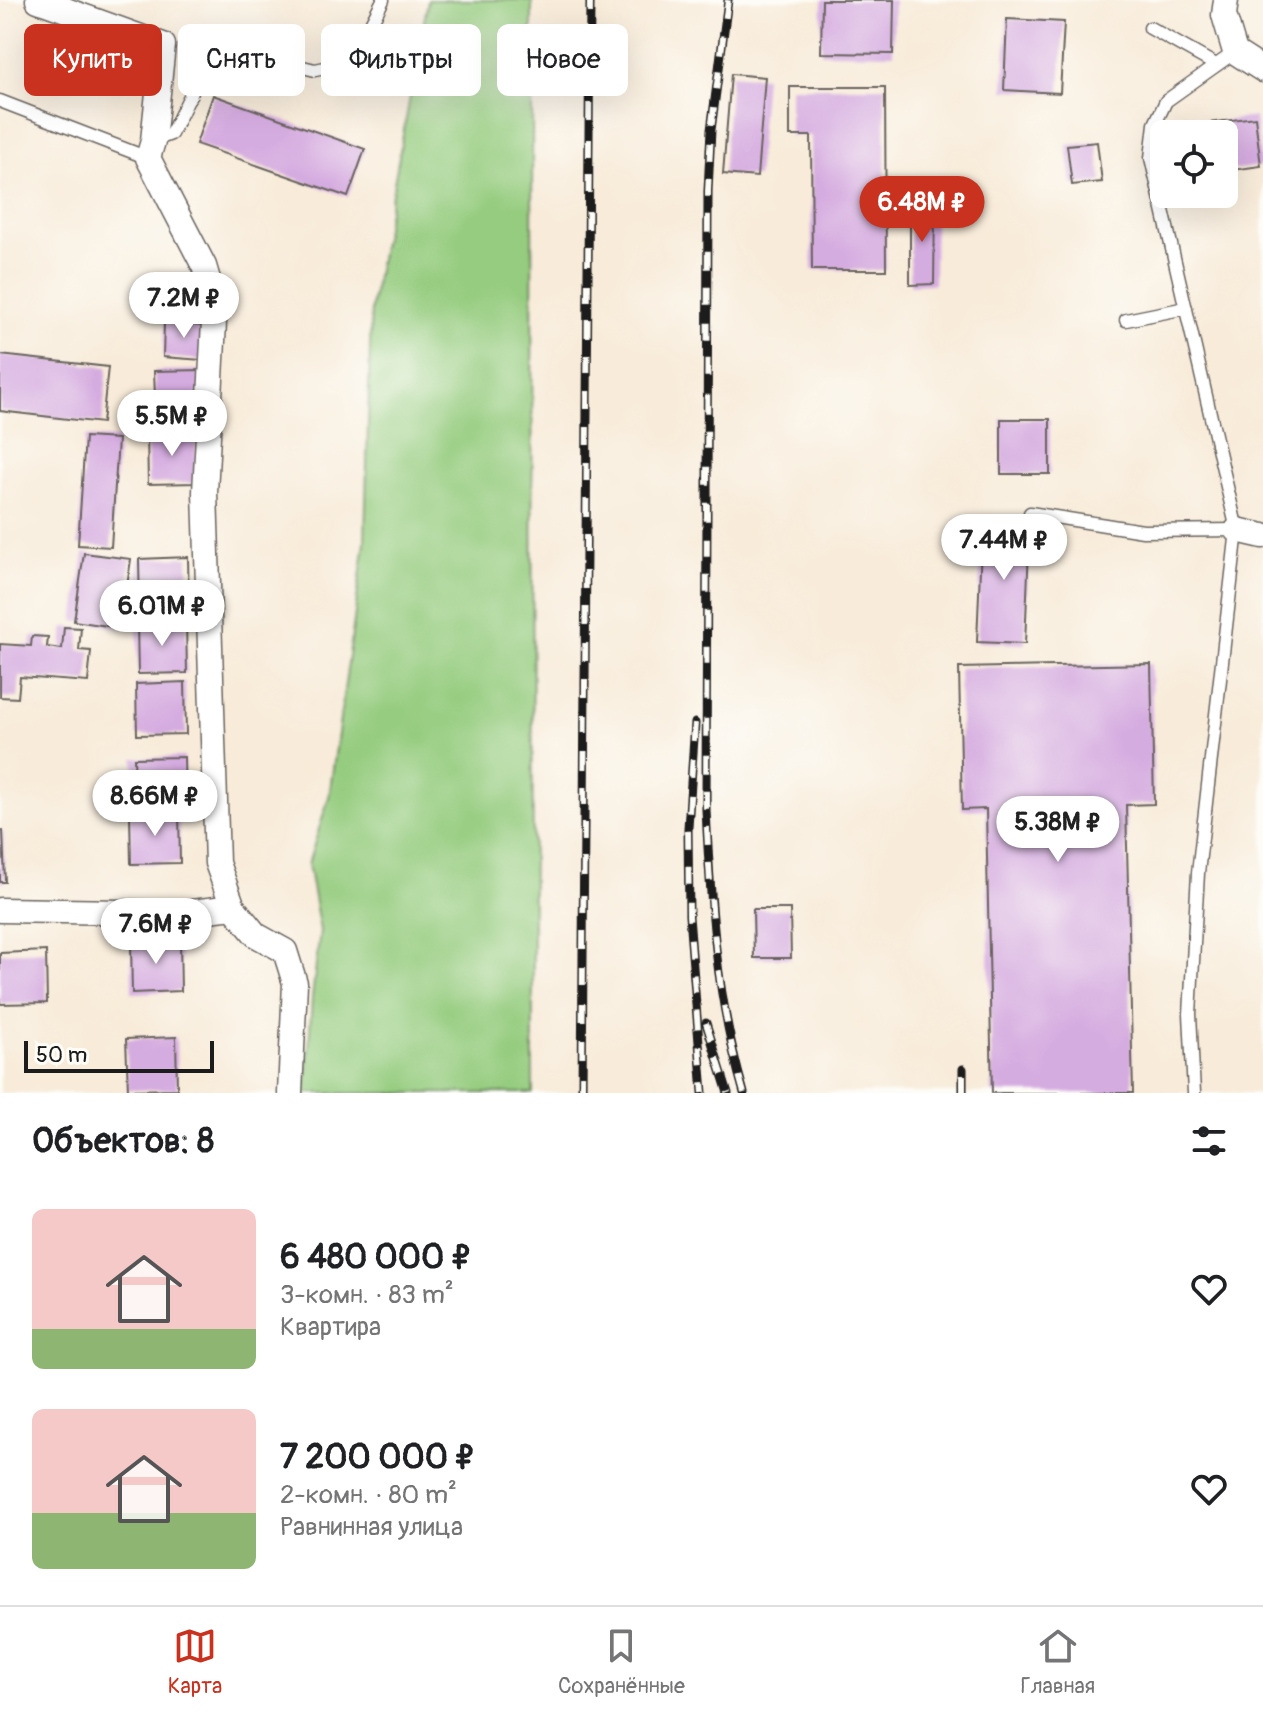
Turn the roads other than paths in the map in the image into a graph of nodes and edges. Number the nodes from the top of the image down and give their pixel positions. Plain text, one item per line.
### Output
1 (38, 0) edge
2 (383, 0) edge
3 (1226, 0) edge
4 (1150, 28) dead end
5 (1226, 59) junction
6 (1263, 70) edge
7 (0, 101) edge
8 (151, 150) junction
9 (1186, 308) junction
10 (1126, 320) dead end
11 (1030, 513) dead end
12 (1237, 530) junction
13 (1263, 536) edge
14 (233, 907) junction
15 (0, 910) edge
16 (290, 1093) edge
17 (1194, 1093) edge

1 - 8 street
2 - 8 lane
3 - 5 street
4 - 5 lane
5 - 6 street
5 - 9 lane
7 - 8 lane
8 - 14 street
9 - 10 lane
9 - 12 lane
11 - 12 lane
12 - 13 street
12 - 17 lane
14 - 15 street
14 - 16 street

